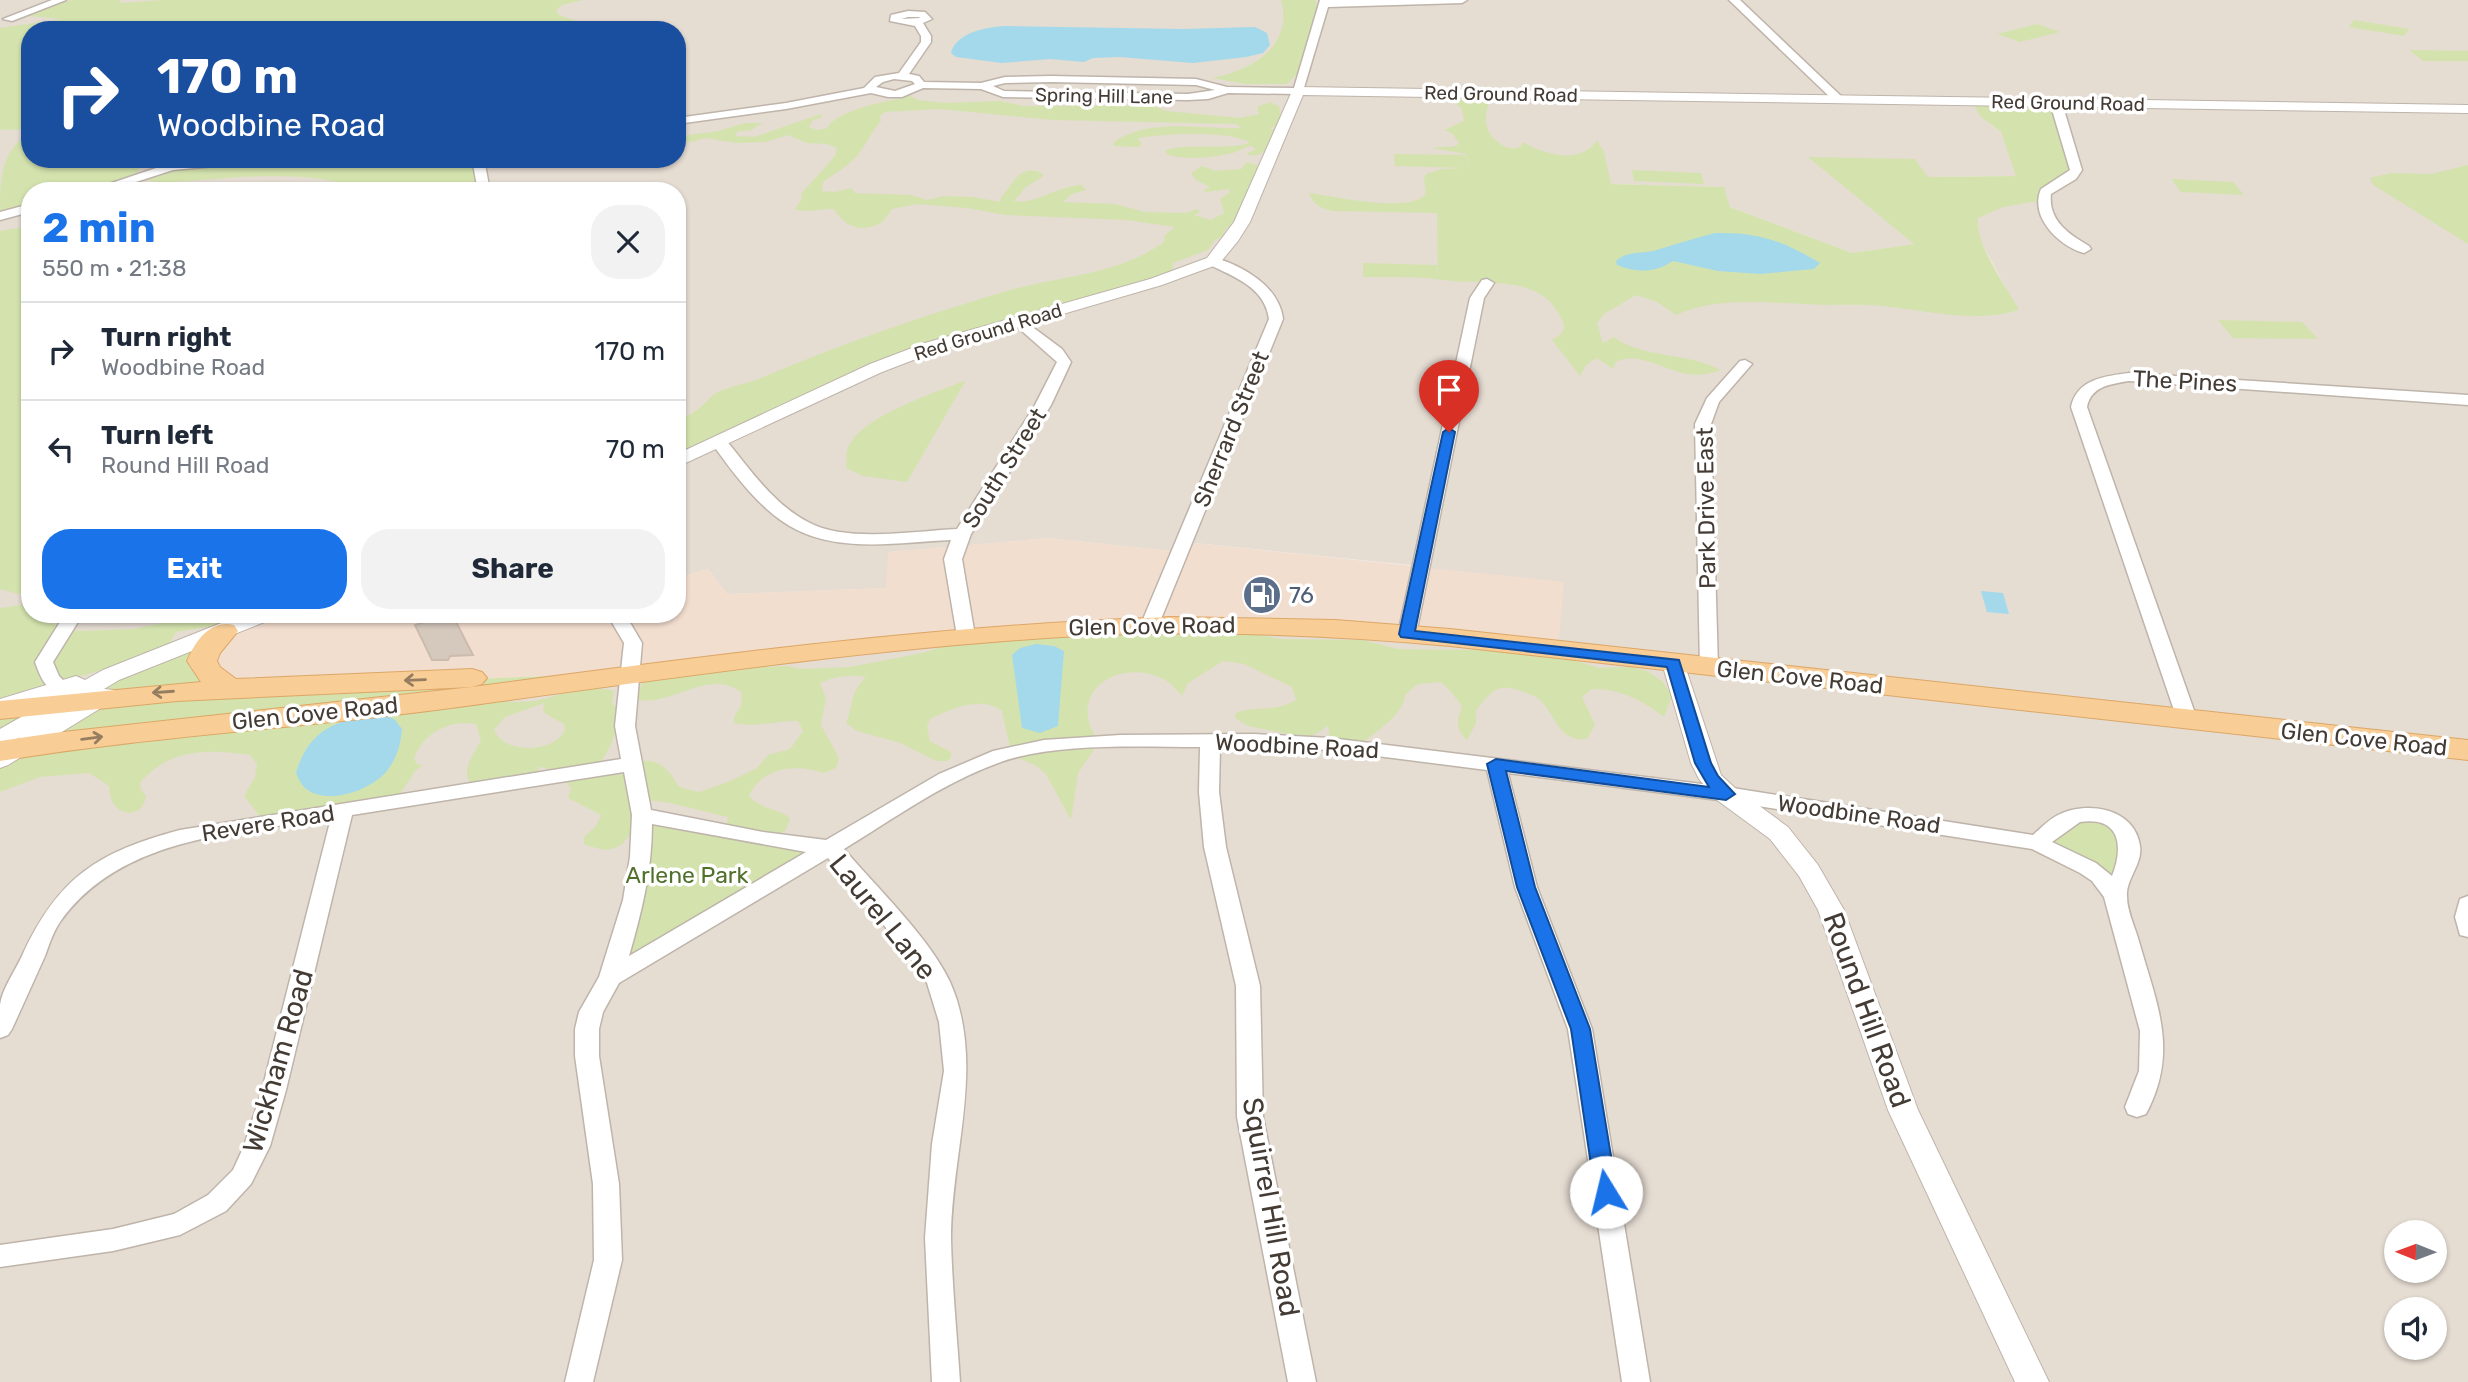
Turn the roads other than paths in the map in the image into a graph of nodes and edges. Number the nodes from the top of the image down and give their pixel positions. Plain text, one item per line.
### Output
1 (61, 0) edge
2 (1462, 0) edge
3 (1734, 0) edge
4 (1324, 2) edge
5 (3, 23) edge
6 (918, 23) dead end
7 (902, 76) junction
8 (921, 85) junction
9 (871, 90) junction
10 (1298, 91) junction
11 (1838, 99) junction
12 (2056, 103) junction
13 (2468, 109) edge
14 (686, 120) edge
15 (169, 168) edge
16 (123, 182) edge
17 (21, 210) edge
18 (0, 216) edge
19 (2084, 249) dead end
20 (1213, 261) junction
21 (1487, 283) dead end
22 (1019, 321) junction
23 (1745, 364) dead end
24 (2468, 400) edge
25 (719, 442) junction
26 (686, 457) edge
27 (962, 534) junction
28 (68, 623) edge
29 (243, 623) edge
30 (621, 623) edge
31 (1150, 624) junction
32 (224, 631) junction
33 (1407, 634) junction
34 (966, 636) junction
35 (186, 645) junction
36 (1673, 663) junction
37 (1709, 667) junction
38 (630, 673) junction
39 (228, 688) junction
40 (62, 695) junction
41 (104, 696) junction
42 (0, 708) edge
43 (2187, 719) junction
44 (1210, 740) junction
45 (5, 749) edge
46 (2468, 750) edge
47 (632, 764) junction
48 (1496, 764) junction
49 (1726, 794) junction
50 (343, 811) junction
51 (642, 815) junction
52 (2037, 843) junction
53 (831, 848) junction
54 (2115, 895) junction
55 (2468, 904) edge
56 (2468, 929) edge
57 (611, 977) junction
58 (0, 1029) edge
59 (2137, 1107) dead end
60 (0, 1256) edge
61 (579, 1382) edge
62 (946, 1382) edge
63 (1301, 1382) edge
64 (1636, 1382) edge
65 (2032, 1382) edge

1 - 5 street
2 - 4 street
3 - 11 street
4 - 10 street
6 - 7 street
7 - 8 street
7 - 9 street
8 - 9 street
8 - 10 street, Spring Hill Lane
9 - 14 street
10 - 11 street, Red Ground Road
10 - 20 street, Red Ground Road
11 - 12 street, Red Ground Road
12 - 13 street, Red Ground Road
12 - 19 street
15 - 16 street
17 - 18 street
20 - 22 street, Red Ground Road
20 - 31 street, Sherrard Street
21 - 33 street
22 - 25 street, Red Ground Road
22 - 27 street, South Street
23 - 37 street, Park Drive East
24 - 43 street, The Pines
25 - 26 street, Red Ground Road
25 - 27 street
27 - 34 street, South Street
28 - 40 street
29 - 32 street
30 - 38 street
31 - 33 main road, Glen Cove Road
31 - 34 main road, Glen Cove Road
32 - 35 street
32 - 39 main road
33 - 36 main road, Glen Cove Road
34 - 38 main road, Glen Cove Road
35 - 40 street
35 - 41 street
36 - 37 main road, Glen Cove Road
36 - 49 street, Round Hill Road
37 - 43 main road, Glen Cove Road
38 -> 39 main road, Glen Cove Road
45 -> 38 main road, Glen Cove Road
38 - 47 street
39 -> 41 main road, Glen Cove Road
40 - 41 main road, Glen Cove Road
40 - 42 main road, Glen Cove Road
40 - 45 street
41 - 45 street
43 - 46 main road, Glen Cove Road
44 - 48 street, Woodbine Road
44 - 53 street, Woodbine Road
44 - 63 street, Squirrel Hill Road
47 - 50 street, Revere Road
47 - 51 street
48 - 49 street, Woodbine Road
48 - 64 street
49 - 52 street, Woodbine Road
49 - 65 street, Round Hill Road
50 - 58 street, Revere Road
50 - 60 street, Wickham Road
51 - 53 street, Laurel Lane
51 - 57 street
52 - 54 street, Woodbine Road
52 - 54 street
53 - 57 street, Woodbine Road
53 - 62 street, Laurel Lane
54 - 59 street, Woodbine Road
55 - 56 street
57 - 61 street

